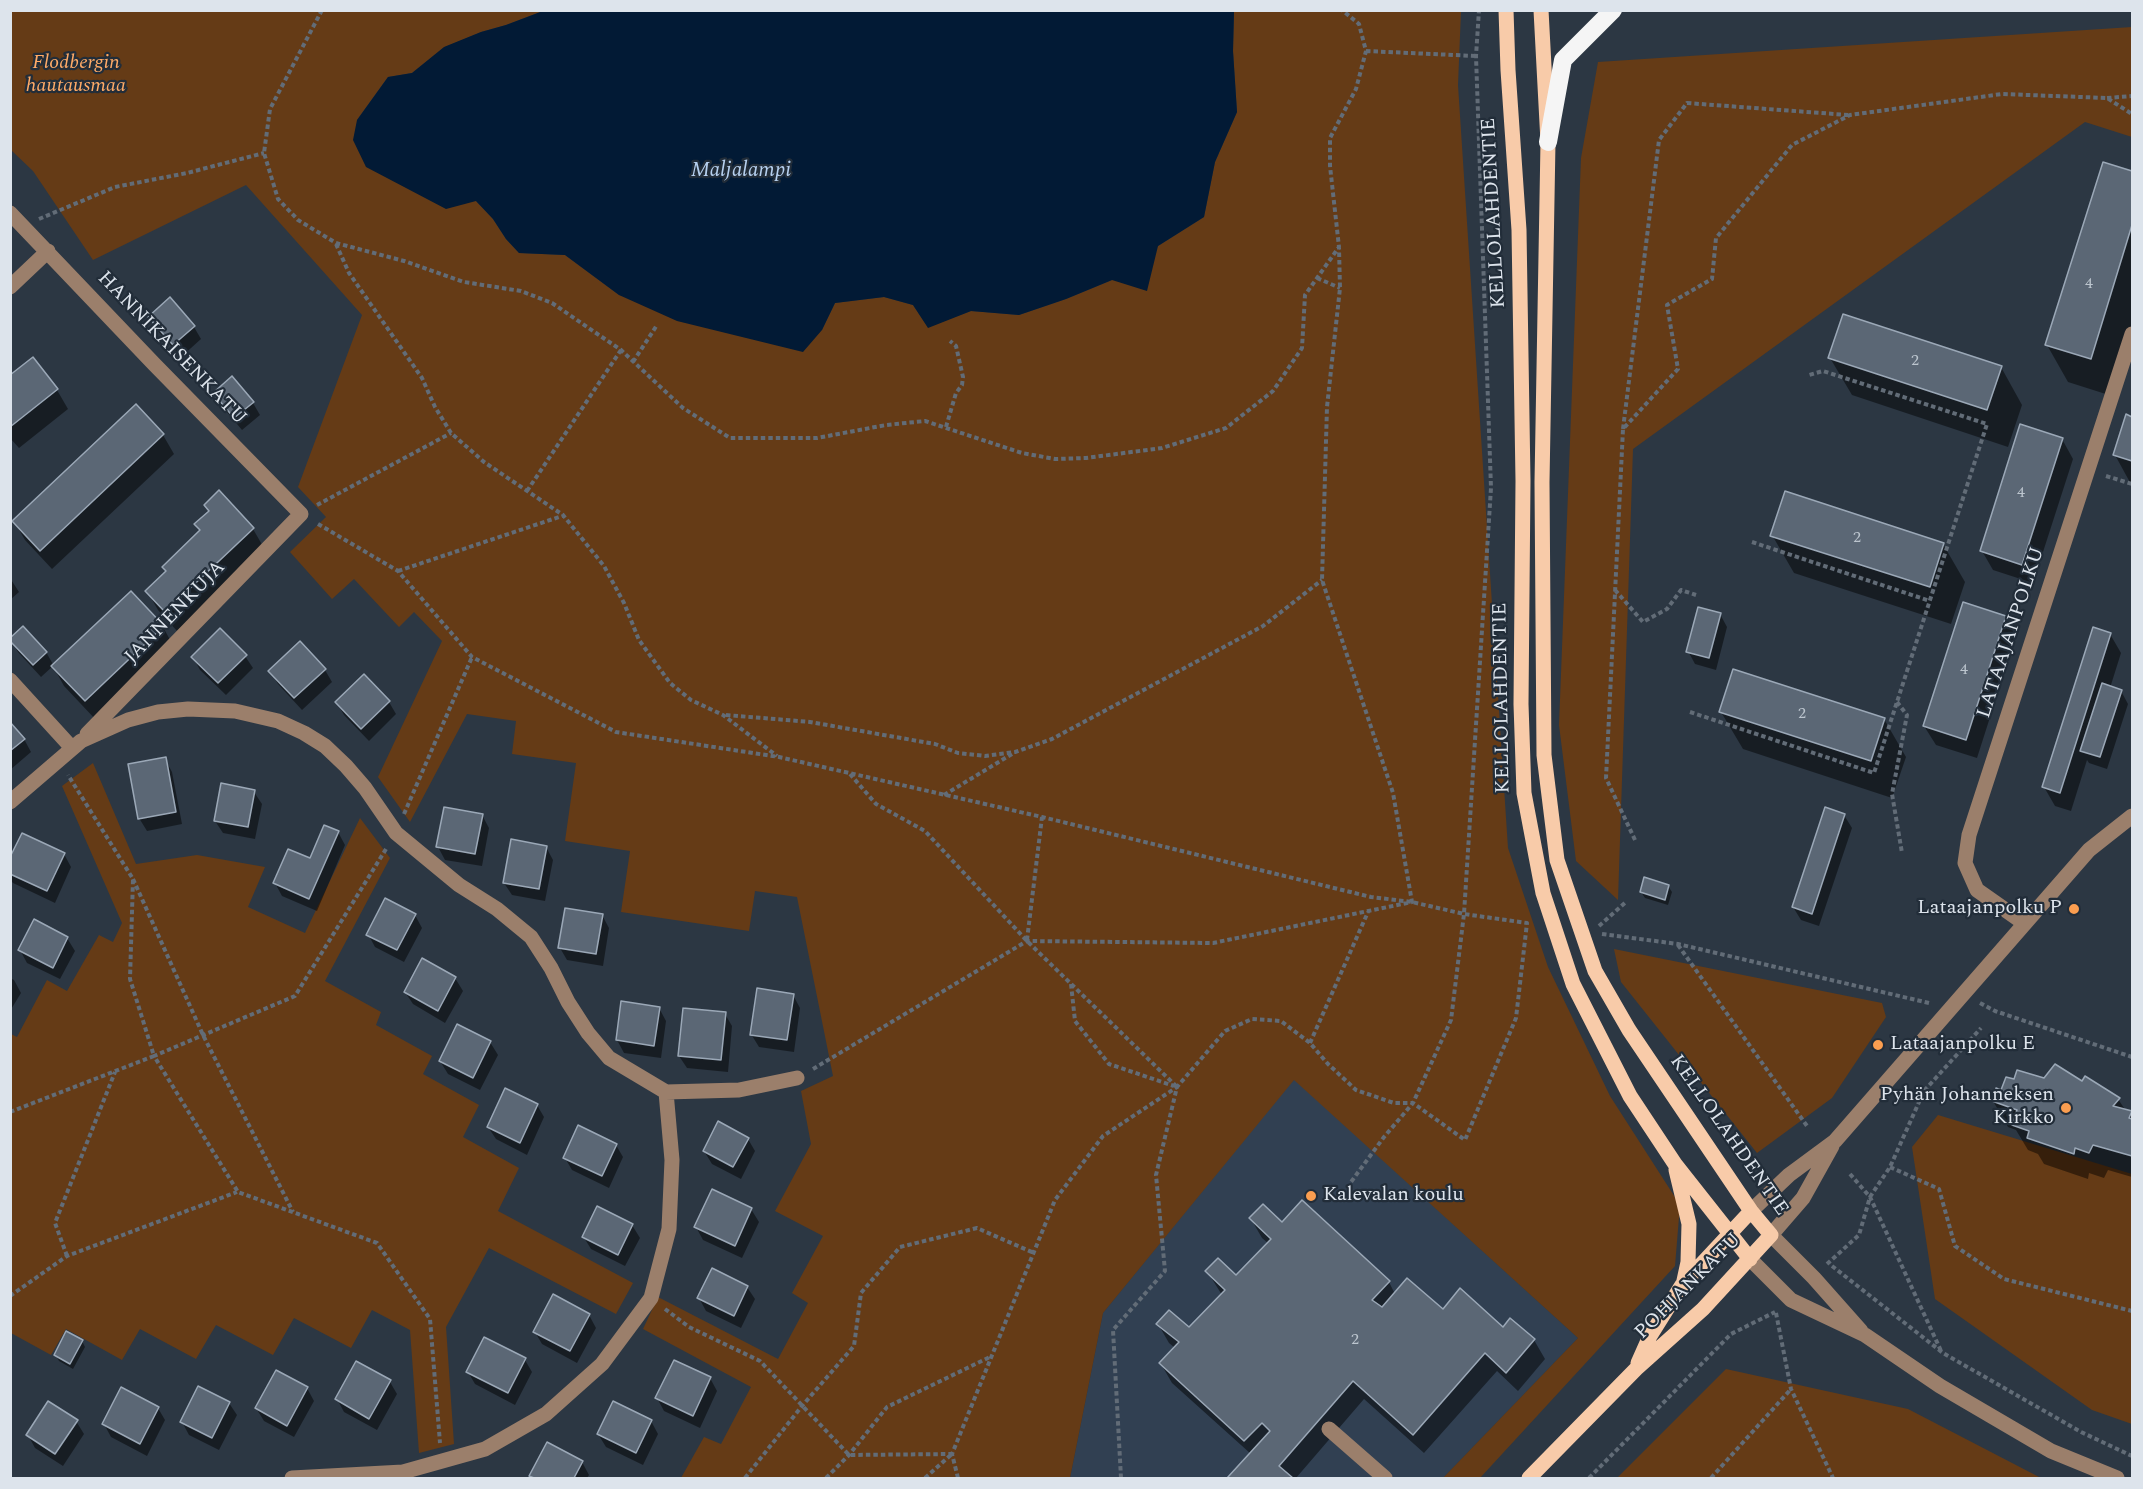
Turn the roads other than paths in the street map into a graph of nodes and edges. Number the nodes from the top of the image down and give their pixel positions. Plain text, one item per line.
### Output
1 (1506, 10) edge
2 (1541, 10) edge
3 (1613, 10) edge
4 (1548, 142) junction
5 (10, 213) edge
6 (48, 251) junction
7 (10, 287) edge
8 (2133, 334) edge
9 (301, 514) joint
10 (10, 681) edge
11 (76, 744) junction
12 (10, 802) edge
13 (2133, 816) edge
14 (2024, 923) junction
15 (797, 1078) road end
16 (666, 1092) junction
17 (1835, 1141) junction
18 (1675, 1164) junction
19 (1751, 1211) junction
20 (1731, 1234) junction
21 (1771, 1235) junction
22 (1750, 1259) junction
23 (1682, 1285) junction
24 (1865, 1335) junction
25 (1636, 1369) junction
26 (1329, 1430) dead end
27 (292, 1479) edge
28 (1385, 1479) edge
29 (1528, 1479) edge
30 (2117, 1479) edge

1 - 18 main road, KELLOLAHDENTIE
2 - 4 main road, KELLOLAHDENTIE
3 - 4 highway
4 - 19 main road, KELLOLAHDENTIE
5 - 6 street, HANNIKAISENKATU
6 - 7 street
6 - 9 street, HANNIKAISENKATU
8 - 14 street, LATAAJANPOLKU
9 - 11 street, JANNENKUJA
10 - 11 street
11 - 12 street
11 - 16 street
13 - 14 street
14 - 17 street
15 - 16 street
16 - 27 street
17 - 19 street
17 - 21 street
18 - 20 main road, KELLOLAHDENTIE
18 - 23 main road
19 - 20 main road, POHJANKATU
19 - 21 main road, KELLOLAHDENTIE
20 - 22 main road, KELLOLAHDENTIE
20 - 23 main road, POHJANKATU
21 - 22 main road, POHJANKATU
21 - 24 street, KELLOLAHDENTIE
22 - 24 street, KELLOLAHDENTIE
22 - 25 main road, POHJANKATU
23 - 25 main road, POHJANKATU
24 - 30 street, KELLOLAHDENTIE
25 - 29 main road, POHJANKATU
26 - 28 street

